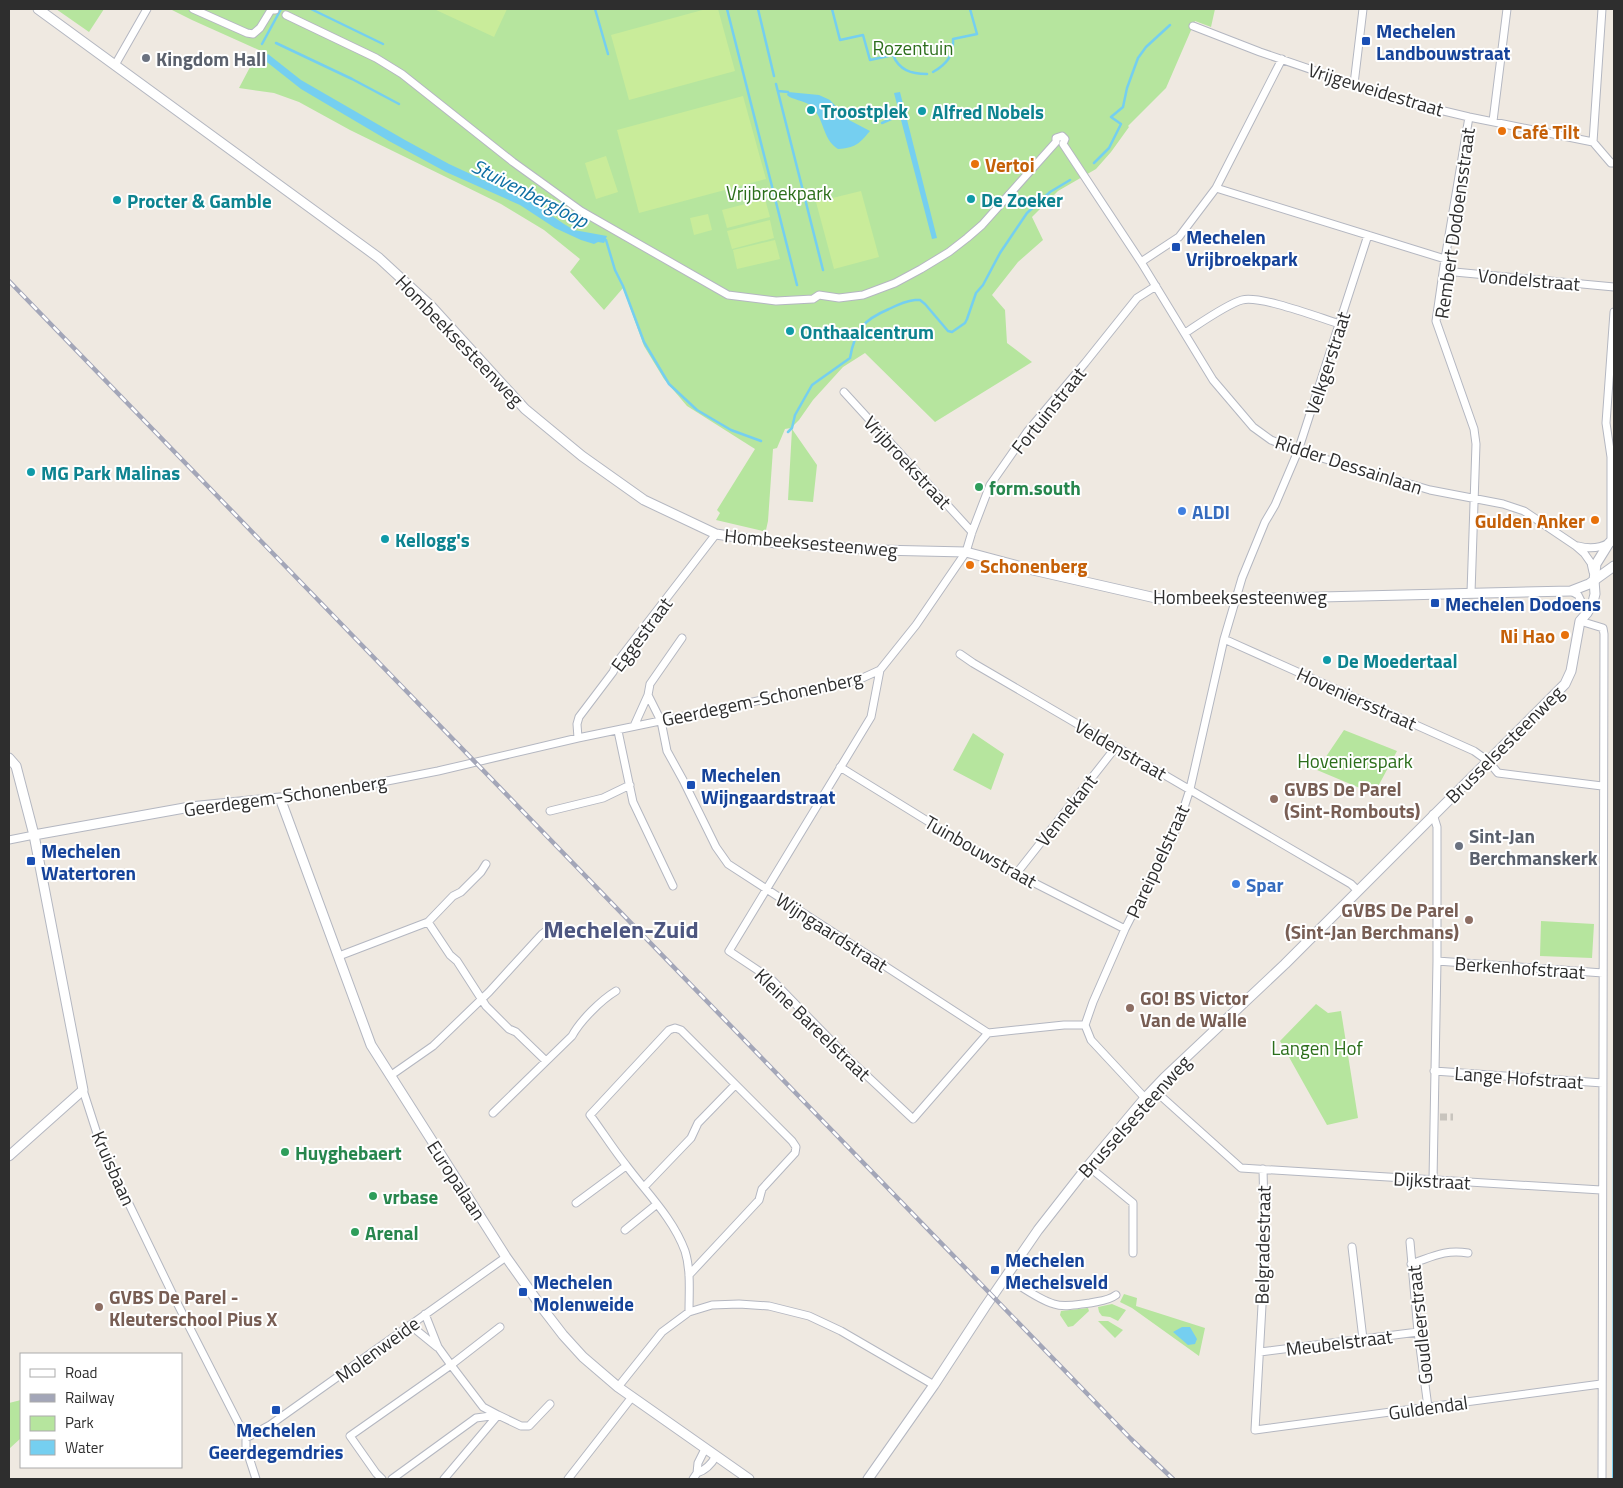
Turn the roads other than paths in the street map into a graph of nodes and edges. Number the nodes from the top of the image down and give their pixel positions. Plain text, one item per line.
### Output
1 (38, 9) edge
2 (147, 9) edge
3 (193, 9) edge
4 (1363, 9) edge
5 (1507, 9) edge
6 (1602, 9) edge
7 (275, 10) edge
8 (286, 15) dead end
9 (1193, 26) dead end
10 (1282, 59) junction
11 (115, 65) junction
12 (1354, 84) junction
13 (1469, 117) junction
14 (1493, 121) junction
15 (1593, 142) junction
16 (1614, 163) edge
17 (1216, 188) junction
18 (1368, 235) junction
19 (1445, 259) junction
20 (1141, 262) junction
21 (1444, 271) junction
22 (1156, 286) junction
23 (1614, 287) edge
24 (1614, 312) edge
25 (1340, 324) junction
26 (1185, 333) junction
27 (844, 392) dead end
28 (1298, 452) junction
29 (1474, 498) junction
30 (972, 532) junction
31 (716, 534) junction
32 (1612, 541) edge
33 (1576, 546) junction
34 (966, 552) junction
35 (1614, 566) edge
36 (1594, 580) junction
37 (1571, 591) junction
38 (1471, 593) junction
39 (1236, 599) junction
40 (1588, 613) junction
41 (1580, 621) junction
42 (682, 638) dead end
43 (1224, 639) junction
44 (960, 654) dead end
45 (880, 670) junction
46 (648, 695) junction
47 (661, 721) junction
48 (634, 726) junction
49 (618, 731) junction
50 (578, 738) junction
51 (1116, 747) junction
52 (9, 758) edge
53 (1488, 761) junction
54 (840, 767) junction
55 (630, 785) junction
56 (1602, 786) junction
57 (1190, 790) junction
58 (280, 798) junction
59 (550, 811) dead end
60 (1434, 814) junction
61 (34, 836) junction
62 (9, 840) edge
63 (486, 864) dead end
64 (1016, 874) junction
65 (674, 886) dead end
66 (766, 889) junction
67 (1358, 891) junction
68 (428, 922) junction
69 (550, 928) dead end
70 (1125, 929) junction
71 (339, 956) junction
72 (1437, 961) junction
73 (1603, 973) junction
74 (616, 991) dead end
75 (480, 998) junction
76 (1084, 1025) junction
77 (988, 1033) junction
78 (546, 1062) junction
79 (1434, 1071) junction
80 (390, 1076) junction
81 (1604, 1083) junction
82 (735, 1085) junction
83 (1153, 1089) junction
84 (83, 1090) junction
85 (1145, 1098) junction
86 (493, 1114) dead end
87 (9, 1156) edge
88 (626, 1166) junction
89 (1088, 1166) junction
90 (1263, 1169) junction
91 (1433, 1180) junction
92 (644, 1187) junction
93 (1601, 1190) junction
94 (576, 1203) dead end
95 (657, 1204) junction
96 (625, 1230) dead end
97 (1410, 1242) dead end
98 (1352, 1247) dead end
99 (1133, 1253) dead end
100 (1468, 1253) dead end
101 (506, 1257) junction
102 (1411, 1264) junction
103 (690, 1276) junction
104 (1006, 1277) junction
105 (1116, 1295) dead end
106 (689, 1312) junction
107 (425, 1314) junction
108 (410, 1325) junction
109 (500, 1327) dead end
110 (1418, 1332) junction
111 (1363, 1338) junction
112 (438, 1347) junction
113 (1260, 1352) junction
114 (451, 1365) junction
115 (1601, 1384) junction
116 (934, 1385) junction
117 (618, 1387) junction
118 (632, 1397) junction
119 (550, 1404) dead end
120 (1428, 1407) junction
121 (498, 1415) junction
122 (1255, 1430) joint
123 (246, 1438) junction
124 (705, 1449) junction
125 (716, 1456) junction
126 (695, 1476) edge
127 (255, 1479) edge
128 (382, 1479) edge
129 (392, 1479) edge
130 (444, 1479) edge
131 (568, 1479) edge
132 (749, 1479) edge
133 (868, 1479) edge
134 (1602, 1479) edge

1 - 11 street, Hombeeksesteenweg
2 - 11 street
3 - 7 street
4 - 12 street
5 - 14 street
6 - 15 street
8 - 20 street, Ridder Dessainlaan
9 - 10 street, Vrijgeweidestraat
10 - 12 street, Vrijgeweidestraat
10 - 17 street
11 - 31 street, Hombeeksesteenweg
12 - 13 street, Vrijgeweidestraat
13 - 14 street, Vrijgeweidestraat
13 - 19 street, Rembert Dodoensstraat
14 - 15 street, Vrijgeweidestraat
15 - 16 street
17 - 18 street
17 - 20 street
18 - 19 street
18 - 25 street, Velkgerstraat
19 - 21 street, Rembert Dodoensstraat
20 - 22 street, Ridder Dessainlaan
21 - 23 street, Vondelstraat
21 - 29 street, Rembert Dodoensstraat
22 - 26 street, Ridder Dessainlaan
22 - 30 street, Fortuinstraat
24 - 32 street
25 - 26 street
25 - 28 street, Velkgerstraat
26 - 28 street, Ridder Dessainlaan
27 - 30 street, Vrijbroekstraat
28 - 29 street, Ridder Dessainlaan
28 - 39 street, Velkgerstraat
29 - 33 street, Ridder Dessainlaan
29 - 38 street, Rembert Dodoensstraat
30 - 34 street, Fortuinstraat
31 - 34 street, Hombeeksesteenweg
31 - 50 street, Eggestraat
32 - 33 street
32 - 36 street
33 - 36 street, Ridder Dessainlaan
34 - 39 street, Hombeeksesteenweg
34 - 45 street, Geerdegem-Schonenberg
35 - 36 street, Hombeeksesteenweg
36 - 37 street, Hombeeksesteenweg
36 - 40 street
37 - 38 street, Hombeeksesteenweg
37 - 40 street
38 - 39 street, Hombeeksesteenweg
39 - 43 street, Pareipoelstraat
40 - 41 street
41 - 53 street, Brusselsesteenweg
41 - 56 street
42 - 46 street
43 - 53 street, Hoveniersstraat
43 - 57 street, Pareipoelstraat
44 - 51 street, Veldenstraat
45 - 47 street, Geerdegem-Schonenberg
45 - 54 street, Kleine Bareelstraat
46 - 47 street, Wijngaardstraat
46 - 48 street
47 - 48 street, Geerdegem-Schonenberg
47 - 66 street, Wijngaardstraat
48 - 49 street, Geerdegem-Schonenberg
49 - 50 street, Geerdegem-Schonenberg
49 - 55 street
50 - 58 street, Geerdegem-Schonenberg
51 - 57 street, Veldenstraat
51 - 64 street, Vennekant
52 - 61 street, Kruisbaan
53 - 56 street, Hoveniersstraat
53 - 60 street, Brusselsesteenweg
54 - 64 street, Tuinbouwstraat
54 - 66 street, Kleine Bareelstraat
55 - 59 street
55 - 65 street
56 - 73 street
57 - 67 street, Veldenstraat
57 - 70 street, Pareipoelstraat
58 - 61 street, Geerdegem-Schonenberg
58 - 71 street, Europalaan
60 - 67 street, Brusselsesteenweg
60 - 72 street
61 - 62 street, Geerdegem-Schonenberg
61 - 84 street, Kruisbaan
63 - 68 street
64 - 70 street, Tuinbouwstraat
66 - 77 street, Wijngaardstraat
66 - 77 street, Kleine Bareelstraat
67 - 83 street, Brusselsesteenweg
68 - 71 street
68 - 75 street
69 - 75 street
70 - 76 street, Pareipoelstraat
71 - 80 street, Europalaan
72 - 73 street, Berkenhofstraat
72 - 79 street
73 - 81 street
74 - 78 street
75 - 78 street
75 - 80 street
76 - 77 street
76 - 85 street
78 - 86 street
79 - 81 street, Lange Hofstraat
79 - 91 street
80 - 101 street, Europalaan
81 - 93 street
82 - 88 street
82 - 92 street
82 - 103 street
83 - 85 street, Brusselsesteenweg
83 - 90 street, Belgradestraat
84 - 87 street
84 - 123 street, Kruisbaan
85 - 89 street, Brusselsesteenweg
88 - 92 street
88 - 94 street
89 - 99 street
89 - 104 street, Brusselsesteenweg
90 - 91 street, Dijkstraat
90 - 113 street, Belgradestraat
91 - 93 street, Dijkstraat
92 - 95 street
93 - 115 street
95 - 96 street
95 - 103 street
97 - 102 street, Goudleerstraat
98 - 111 street
100 - 102 street
101 - 107 street, Molenweide
101 - 117 street, Europalaan
102 - 110 street, Goudleerstraat
103 - 106 street
104 - 105 street
104 - 116 street, Brusselsesteenweg
106 - 116 street
106 - 117 street
107 - 108 street, Molenweide
107 - 112 street
108 - 112 street
108 - 123 street, Molenweide
109 - 114 street
110 - 111 street, Meubelstraat
110 - 120 street, Goudleerstraat
111 - 113 street, Meubelstraat
112 - 114 street
113 - 122 street, Belgradestraat
114 - 121 street
114 - 128 street
115 - 120 street, Guldendal
115 - 134 street
116 - 133 street, Brusselsesteenweg
117 - 118 street, Europalaan
118 - 124 street, Europalaan
118 - 131 street
119 - 121 street
120 - 122 street, Guldendal
121 - 129 street
121 - 130 street
123 - 127 street, Kruisbaan
124 - 125 street, Europalaan
124 - 126 street
125 - 126 street
125 - 132 street, Europalaan

